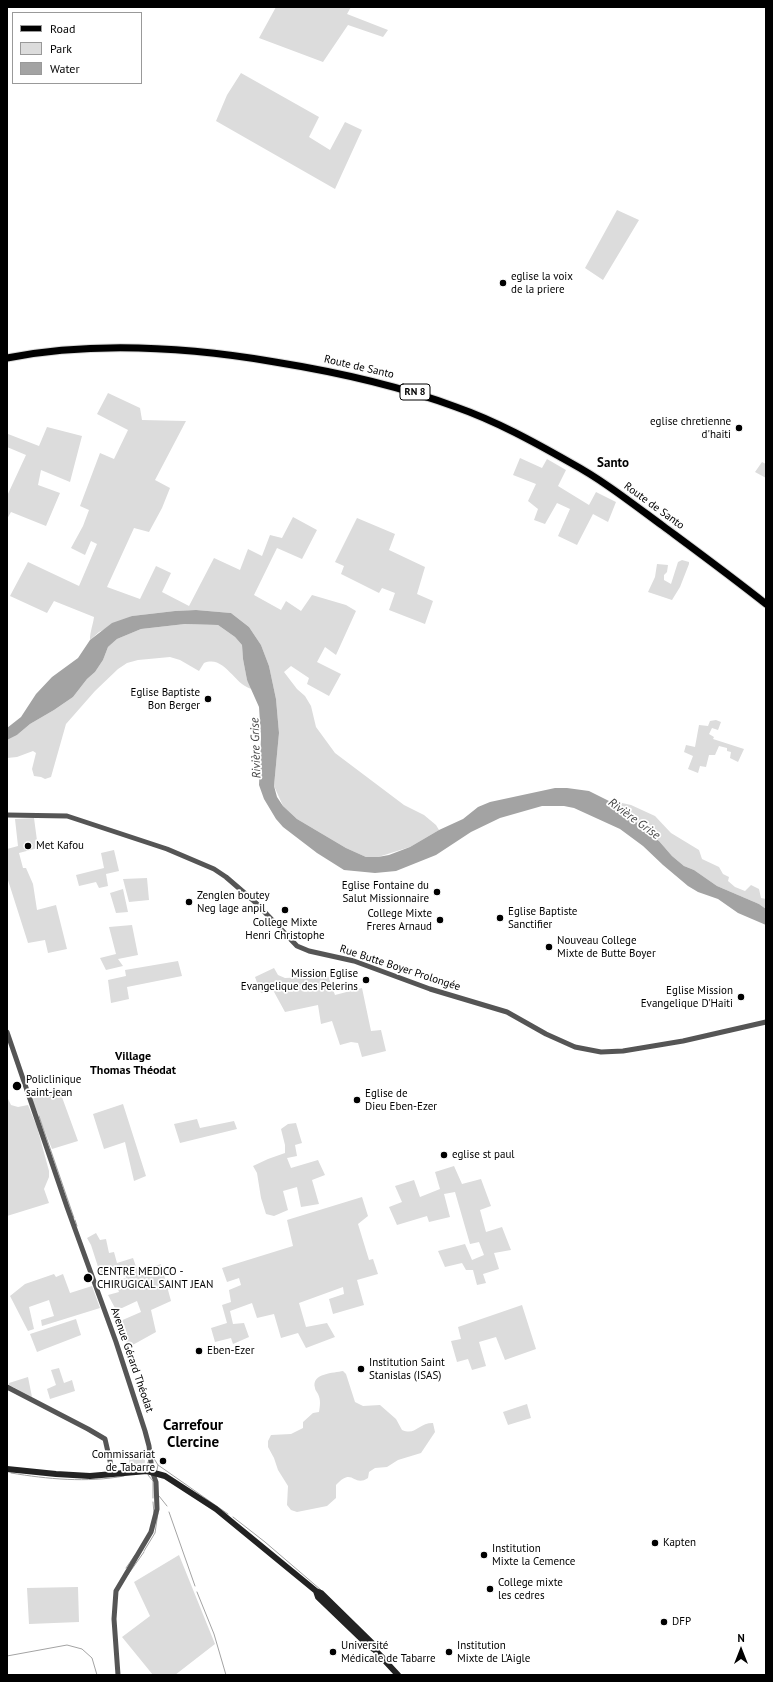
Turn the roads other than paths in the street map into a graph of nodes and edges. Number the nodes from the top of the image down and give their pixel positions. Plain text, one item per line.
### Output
1 (7, 358) edge
2 (766, 604) edge
3 (7, 815) edge
4 (766, 1022) edge
5 (7, 1032) edge
6 (7, 1386) edge
7 (7, 1469) edge
8 (152, 1472) junction
9 (113, 1474) junction
10 (118, 1675) edge
11 (398, 1675) edge

1 - 2 main road, Route de Santo / RN 8
3 - 4 street, Rue Butte Boyer Prolongée
5 - 8 street, Avenue Gérard Théodat
6 - 9 street
7 - 9 main road
8 - 9 main road
8 - 10 street, Avenue Gérard Théodat
8 - 11 main road

